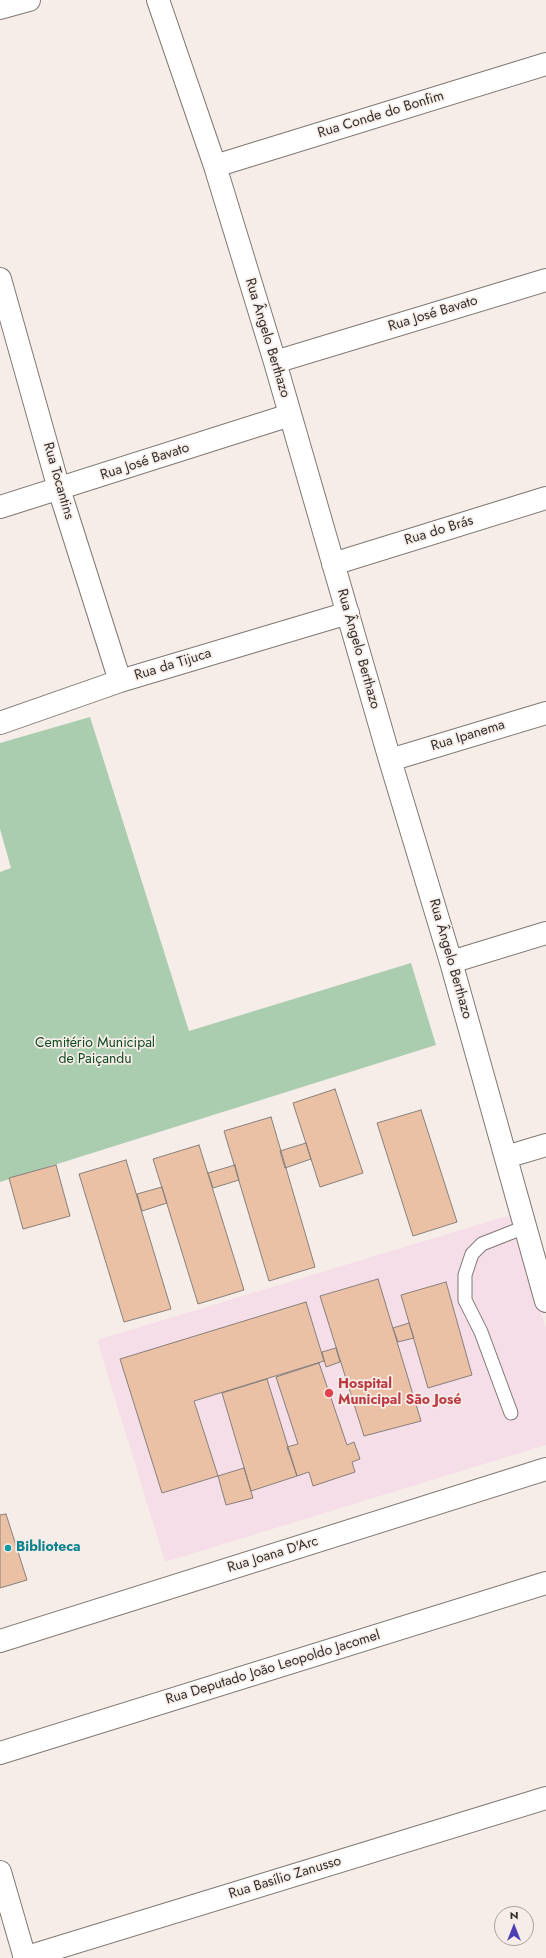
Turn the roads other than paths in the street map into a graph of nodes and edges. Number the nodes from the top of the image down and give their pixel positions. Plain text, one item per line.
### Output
1 (29, 0) edge
2 (158, 0) edge
3 (0, 8) edge
4 (546, 64) edge
5 (215, 166) junction
6 (0, 279) edge
7 (546, 280) edge
8 (275, 362) junction
9 (290, 415) junction
10 (60, 489) junction
11 (546, 498) edge
12 (0, 507) edge
13 (333, 564) junction
14 (348, 613) junction
15 (120, 681) junction
16 (546, 713) edge
17 (0, 723) edge
18 (390, 760) junction
19 (546, 933) edge
20 (451, 962) junction
21 (546, 1145) edge
22 (506, 1157) junction
23 (525, 1227) junction
24 (546, 1301) edge
25 (511, 1413) dead end
26 (546, 1469) edge
27 (546, 1583) edge
28 (0, 1641) edge
29 (0, 1753) edge
30 (546, 1798) edge
31 (0, 1872) edge
32 (24, 1958) edge

1 - 3 street
2 - 5 street, Rua Ângelo Berthazo
4 - 5 street, Rua Conde do Bonfim
5 - 8 street, Rua Ângelo Berthazo
6 - 10 street, Rua Tocantins
7 - 8 street, Rua José Bavato
8 - 9 street, Rua Ângelo Berthazo
9 - 10 street, Rua José Bavato
9 - 13 street, Rua Ângelo Berthazo
10 - 12 street, Rua José Bavato
10 - 15 street, Rua Tocantins
11 - 13 street, Rua do Brás
13 - 14 street, Rua Ângelo Berthazo
14 - 15 street, Rua da Tijuca
14 - 18 street, Rua Ângelo Berthazo
15 - 17 street, Rua da Tijuca
16 - 18 street, Rua Ipanema
18 - 20 street, Rua Ângelo Berthazo
19 - 20 street
20 - 22 street, Rua Ângelo Berthazo
21 - 22 street
22 - 23 street, Rua Ângelo Berthazo
23 - 24 street, Rua Ângelo Berthazo
23 - 25 lane
26 - 28 street, Rua Joana D'Arc
27 - 29 street, Rua Deputado João Leopoldo Jacomel
30 - 32 street, Rua Basílio Zanusso
31 - 32 street

